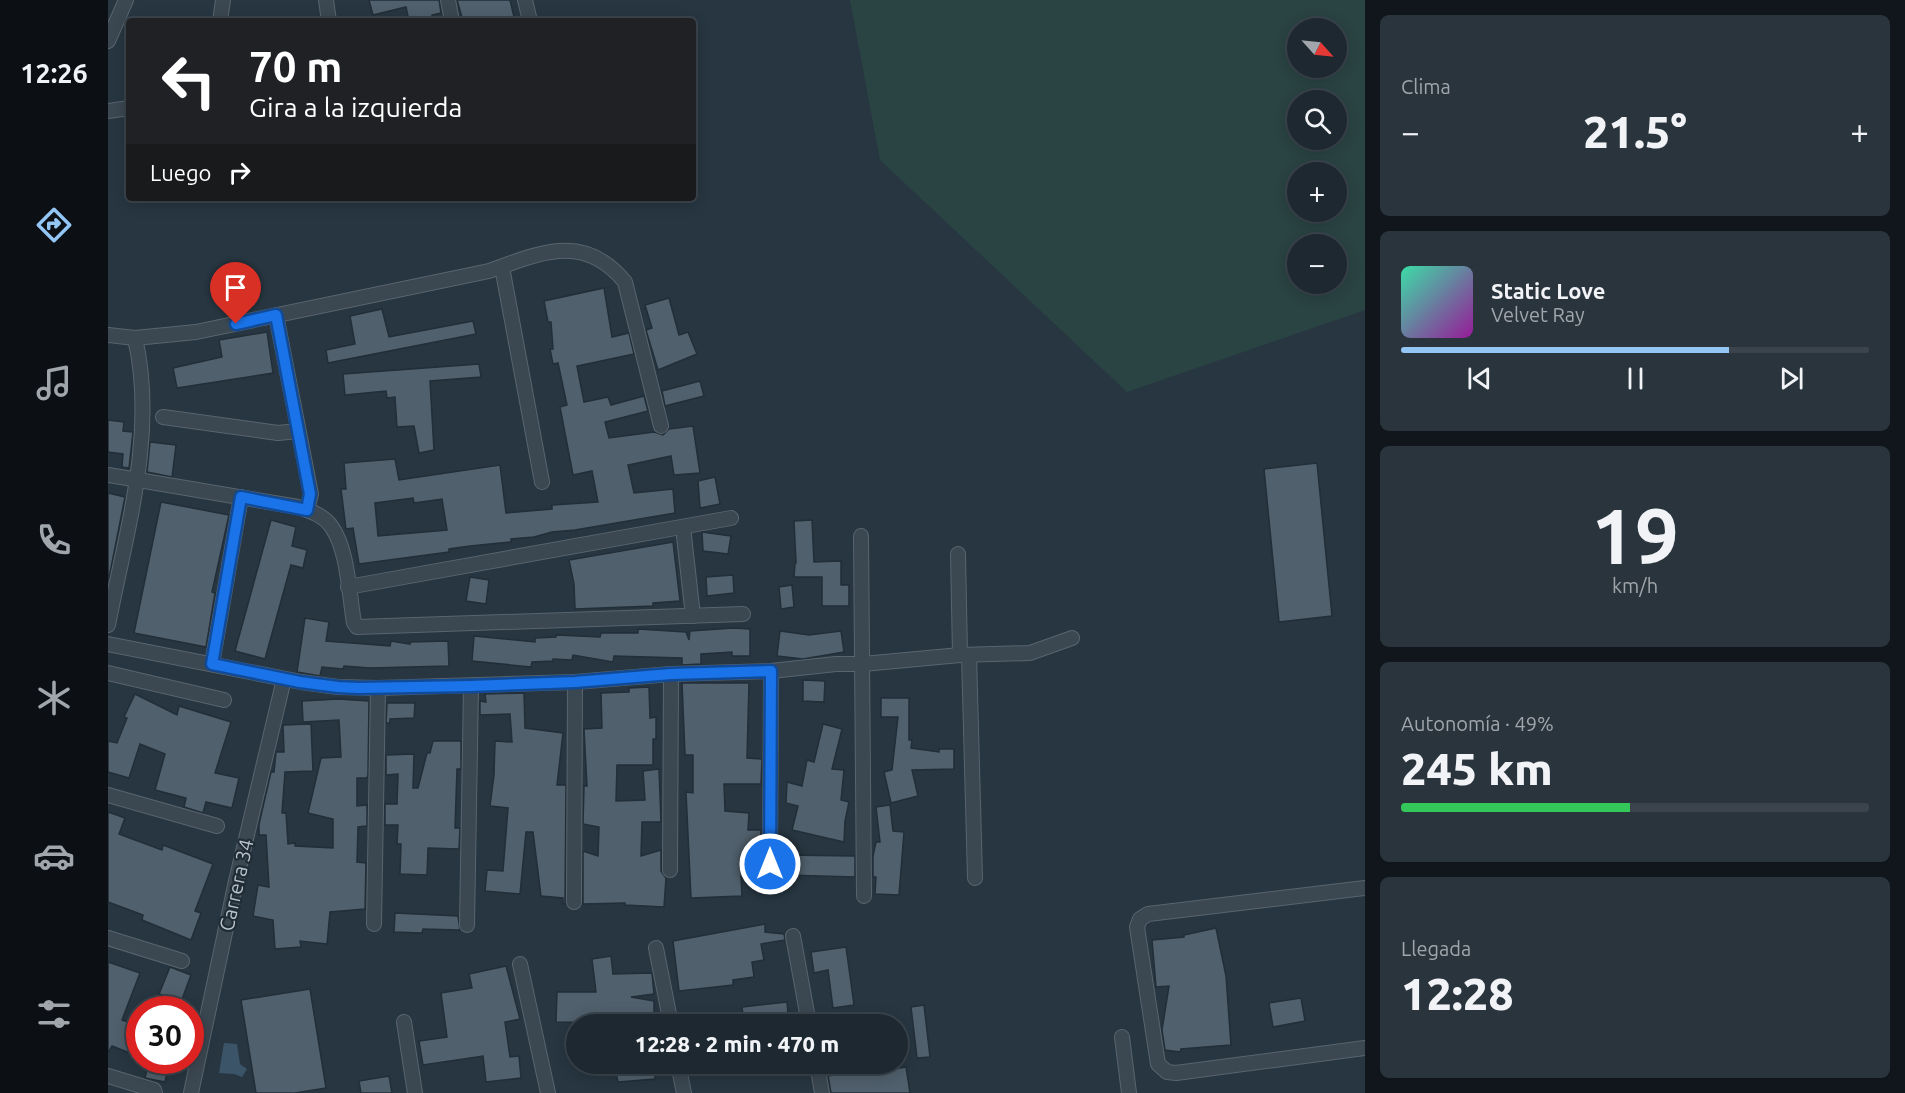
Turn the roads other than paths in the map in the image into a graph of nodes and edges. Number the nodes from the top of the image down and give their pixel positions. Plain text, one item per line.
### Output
1 (126, 0) edge
2 (223, 0) edge
3 (326, 0) edge
4 (448, 0) edge
5 (525, 0) edge
6 (220, 18) edge
7 (329, 18) edge
8 (451, 18) edge
9 (529, 18) edge
10 (108, 41) edge
11 (126, 108) edge
12 (108, 111) edge
13 (502, 267) junction
14 (276, 315) junction
15 (108, 335) edge
16 (135, 338) junction
17 (164, 417) dead end
18 (661, 426) dead end
19 (298, 431) junction
20 (108, 475) edge
21 (137, 480) junction
22 (542, 482) dead end
23 (241, 497) junction
24 (307, 510) junction
25 (730, 518) dead end
26 (683, 527) junction
27 (861, 536) dead end
28 (958, 554) dead end
29 (348, 586) junction
30 (743, 614) dead end
31 (693, 616) junction
32 (108, 625) edge
33 (1072, 638) dead end
34 (108, 644) edge
35 (964, 655) junction
36 (212, 664) junction
37 (863, 664) junction
38 (771, 671) junction
39 (108, 673) edge
40 (671, 674) junction
41 (284, 679) junction
42 (575, 682) junction
43 (471, 686) junction
44 (378, 688) junction
45 (224, 700) dead end
46 (108, 795) edge
47 (217, 826) dead end
48 (770, 864) dead end
49 (670, 870) dead end
50 (975, 878) dead end
51 (1365, 888) edge
52 (864, 896) dead end
53 (574, 902) dead end
54 (374, 924) dead end
55 (467, 925) dead end
56 (793, 936) dead end
57 (108, 938) edge
58 (656, 948) dead end
59 (182, 961) dead end
60 (520, 964) dead end
61 (669, 1014) edge
62 (807, 1014) edge
63 (404, 1022) dead end
64 (1122, 1037) dead end
65 (1365, 1048) edge
66 (680, 1074) edge
67 (819, 1074) edge
68 (108, 1076) edge
69 (154, 1093) edge
70 (191, 1093) edge
71 (415, 1093) edge
72 (548, 1093) edge
73 (684, 1093) edge
74 (822, 1093) edge
75 (1129, 1093) edge

1 - 10 street
2 - 6 street
3 - 7 street
4 - 8 street
5 - 9 street
11 - 12 street
13 - 14 street
13 - 18 street
13 - 22 street
14 - 16 street
14 - 19 street
15 - 16 street
16 - 21 street
17 - 19 street
19 - 24 street
20 - 21 street
21 - 23 street
21 - 32 street
23 - 24 street
23 - 36 street
24 - 29 street
25 - 26 street
26 - 29 street
26 - 31 street
27 - 37 street
28 - 35 street
29 - 31 street
30 - 31 street
33 - 35 street
34 - 36 street
35 - 37 street
35 - 50 street
36 - 41 street
37 - 38 street
37 - 52 street
38 - 40 street
38 - 48 street
39 - 45 street
40 - 42 street
40 - 49 street
41 - 44 street
41 - 70 street, Carrera 34
42 - 43 street
42 - 53 street
43 - 44 street
43 - 55 street
44 - 54 street
46 - 47 street
51 - 65 street
56 - 62 street
57 - 59 street
58 - 61 street
60 - 72 street
63 - 71 street
64 - 75 street
66 - 73 street
67 - 74 street
68 - 69 street

